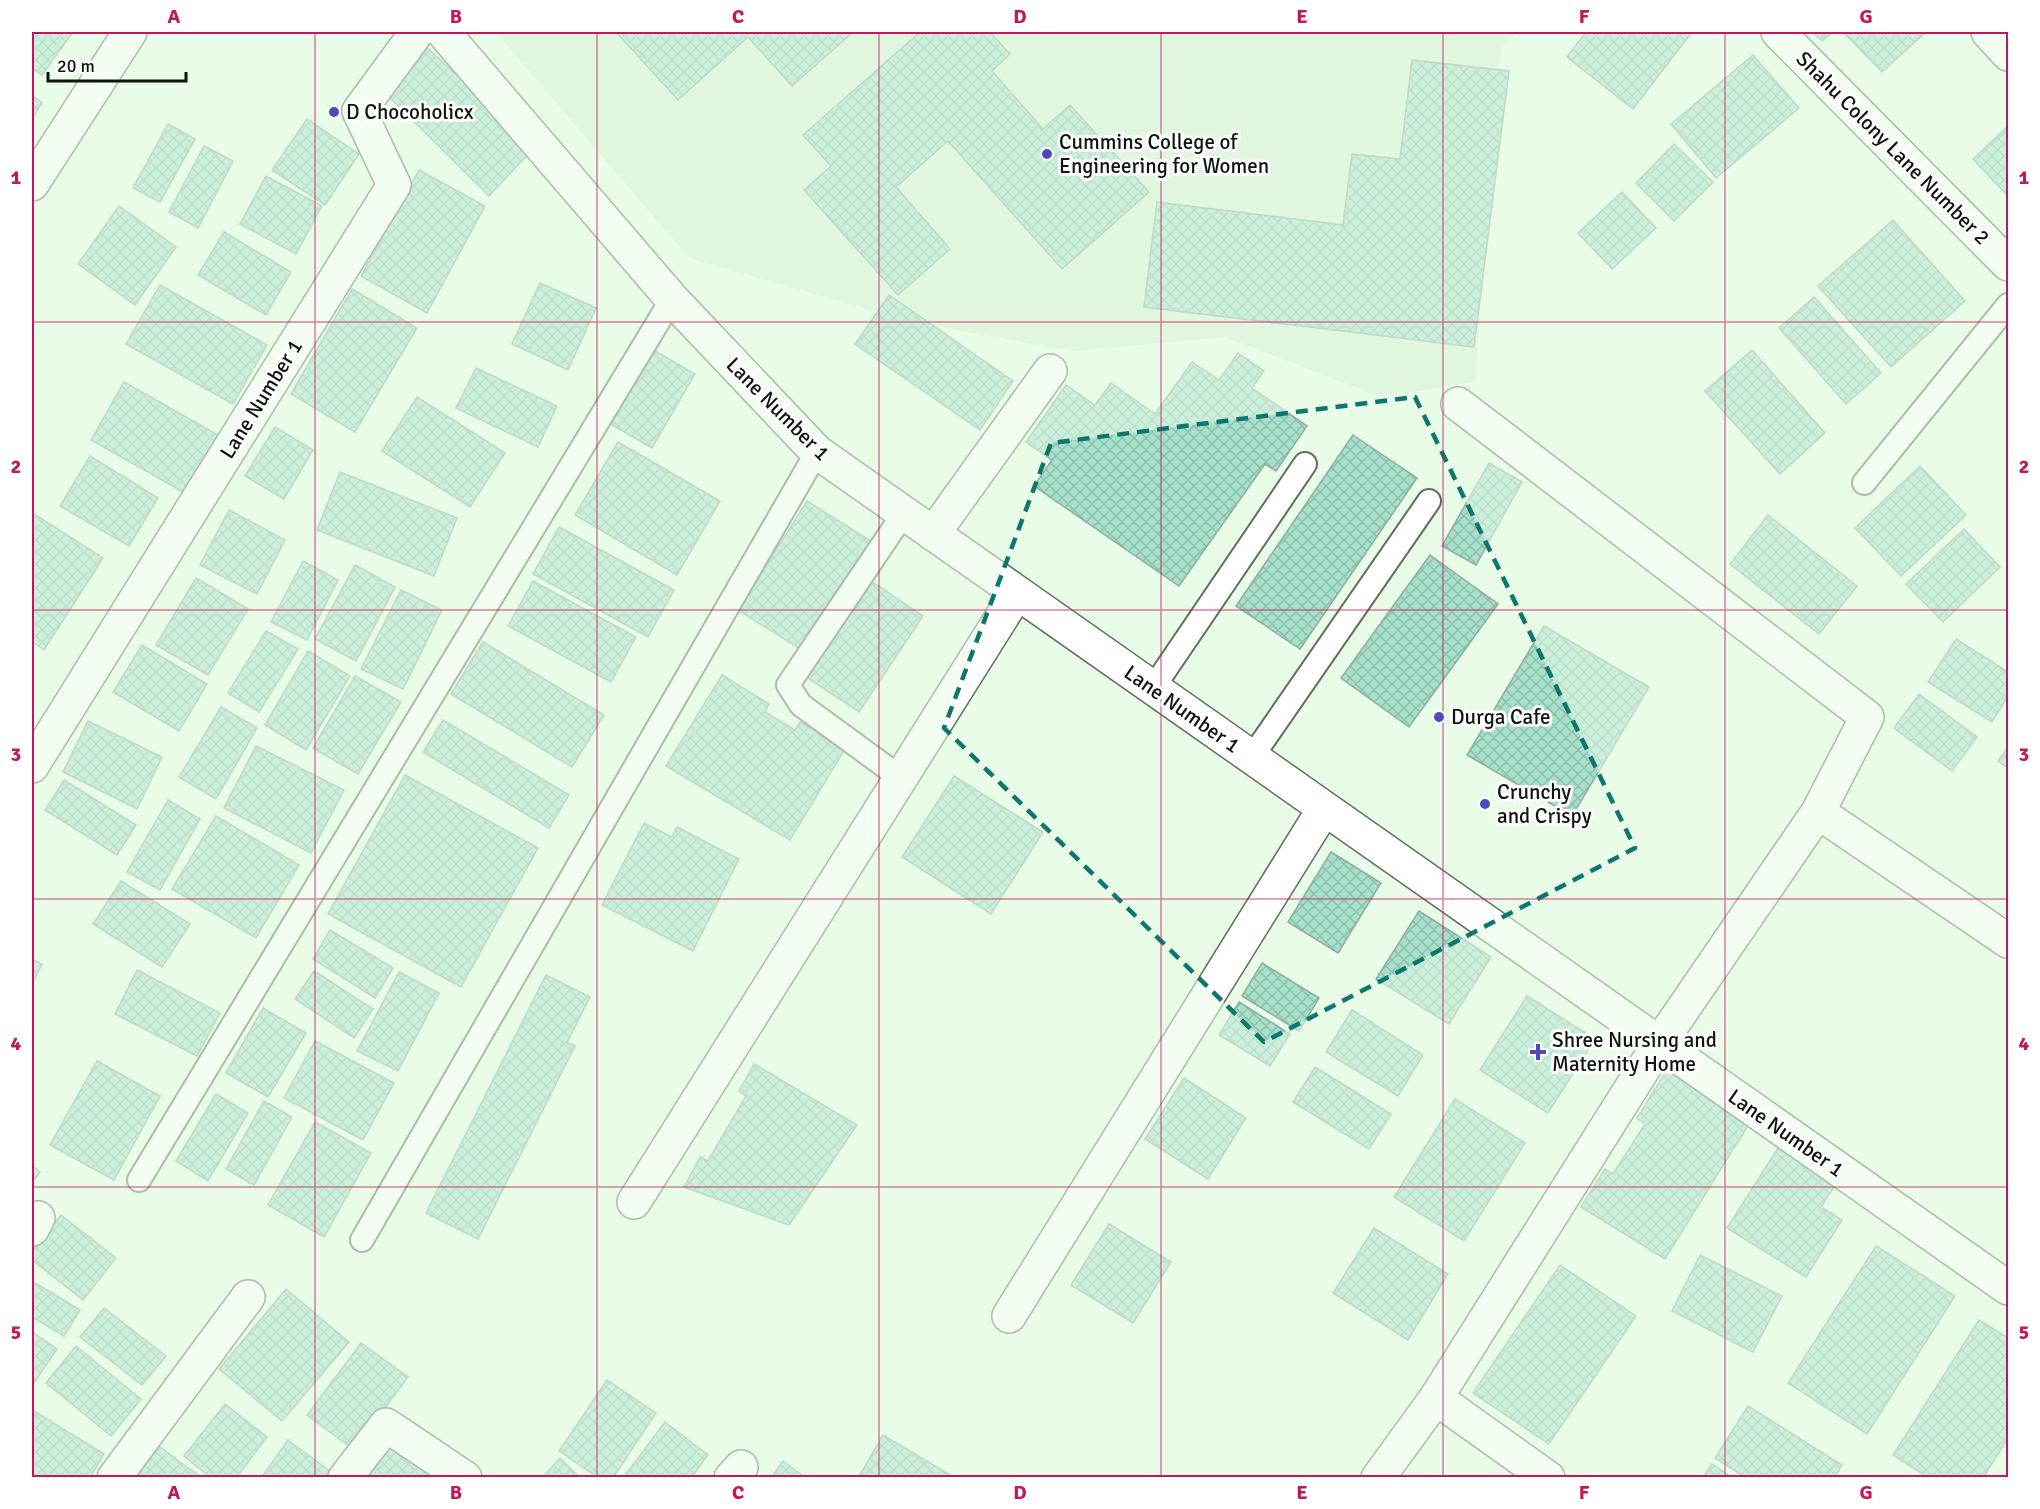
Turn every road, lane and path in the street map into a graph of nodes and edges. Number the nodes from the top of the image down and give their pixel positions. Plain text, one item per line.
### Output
1 (130, 32) edge
2 (417, 32) edge
3 (442, 32) edge
4 (1779, 32) edge
5 (1988, 32) edge
6 (2008, 54) edge
7 (32, 184) edge
8 (2008, 264) edge
9 (672, 299) junction
10 (2008, 305) edge
11 (1050, 372) dead end
12 (1458, 404) dead end
13 (817, 452) junction
14 (1305, 464) dead end
15 (1864, 483) dead end
16 (1429, 501) dead end
17 (904, 513) junction
18 (933, 534) junction
19 (1017, 593) junction
20 (1153, 688) junction
21 (1252, 758) junction
22 (32, 766) edge
23 (901, 778) junction
24 (1324, 809) junction
25 (1818, 812) junction
26 (2008, 942) edge
27 (1659, 1044) junction
28 (139, 1180) dead end
29 (634, 1202) dead end
30 (362, 1240) dead end
31 (2008, 1288) edge
32 (248, 1297) dead end
33 (1009, 1316) dead end
34 (1436, 1398) junction
35 (114, 1478) edge
36 (345, 1478) edge
37 (465, 1478) edge
38 (1378, 1478) edge
39 (1548, 1478) edge

1 - 7 street
2 - 22 street, Lane Number 1
3 - 9 street, Lane Number 1
4 - 8 street, Shahu Colony Lane Number 2
5 - 6 street
9 - 13 street, Lane Number 1
9 - 28 lane
10 - 15 lane
11 - 18 street
12 - 25 street
13 - 17 street, Lane Number 1
13 - 30 lane
14 - 20 lane
16 - 21 lane
17 - 18 street, Lane Number 1
17 - 23 lane
18 - 19 street, Lane Number 1
19 - 20 street, Lane Number 1
19 - 23 street
20 - 21 street, Lane Number 1
21 - 24 street, Lane Number 1
23 - 29 street
24 - 27 street, Lane Number 1
24 - 33 street
25 - 26 street
25 - 27 street
27 - 31 street, Lane Number 1
27 - 34 street
32 - 35 street
34 - 38 street
34 - 39 street
36 - 37 street

